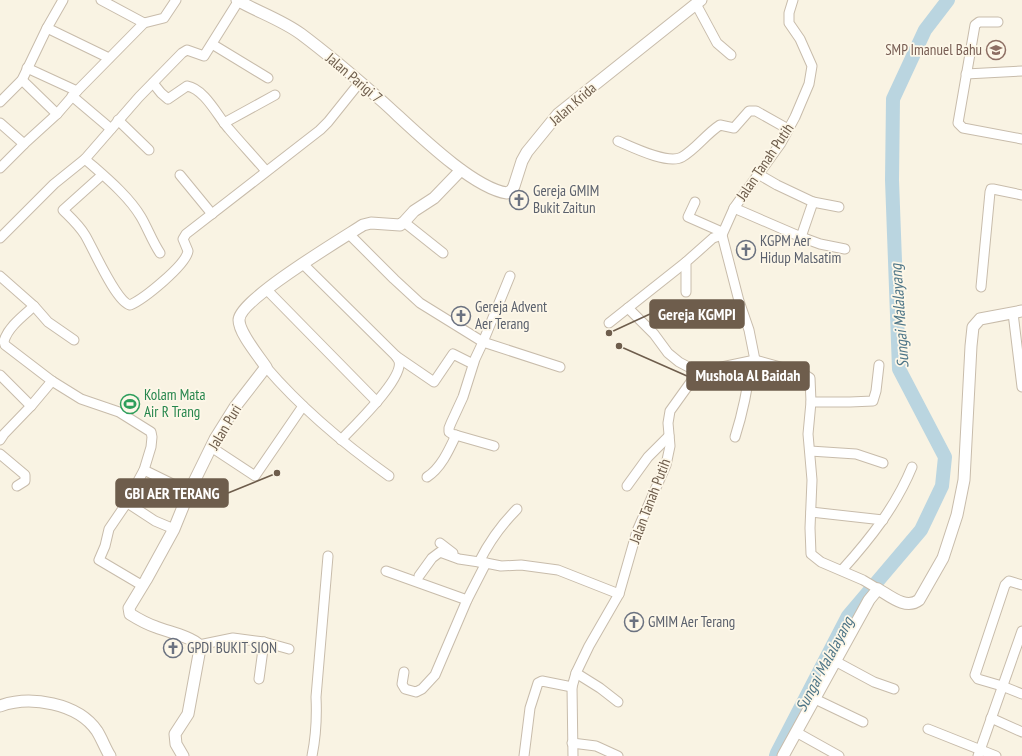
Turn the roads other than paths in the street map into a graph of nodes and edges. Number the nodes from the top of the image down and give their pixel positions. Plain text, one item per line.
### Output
1 (63, 0) edge
2 (102, 0) edge
3 (176, 0) edge
4 (238, 0) edge
5 (793, 0) edge
6 (698, 2) edge
7 (998, 22) dead end
8 (144, 23) junction
9 (47, 28) junction
10 (212, 44) junction
11 (731, 55) dead end
12 (108, 58) junction
13 (27, 68) junction
14 (1022, 71) edge
15 (966, 74) junction
16 (268, 78) dead end
17 (22, 80) junction
18 (360, 82) junction
19 (153, 83) junction
20 (75, 93) junction
21 (275, 95) dead end
22 (0, 102) edge
23 (57, 114) junction
24 (118, 120) junction
25 (0, 123) edge
26 (224, 123) junction
27 (111, 129) junction
28 (788, 129) junction
29 (1022, 139) edge
30 (618, 141) dead end
31 (24, 144) junction
32 (149, 150) dead end
33 (85, 159) junction
34 (0, 168) edge
35 (460, 170) junction
36 (266, 171) junction
37 (758, 174) junction
38 (102, 175) junction
39 (180, 175) dead end
40 (1022, 195) edge
41 (695, 202) dead end
42 (813, 202) junction
43 (839, 207) dead end
44 (734, 208) junction
45 (212, 214) junction
46 (404, 222) junction
47 (349, 234) junction
48 (722, 234) junction
49 (0, 238) edge
50 (801, 238) junction
51 (845, 249) dead end
52 (160, 253) dead end
53 (443, 253) dead end
54 (686, 262) junction
55 (303, 264) junction
56 (0, 276) edge
57 (510, 276) dead end
58 (981, 287) dead end
59 (267, 290) junction
60 (686, 292) dead end
61 (34, 306) junction
62 (628, 308) junction
63 (1018, 312) edge
64 (609, 323) dead end
65 (74, 340) dead end
66 (483, 342) junction
67 (396, 356) junction
68 (753, 361) junction
69 (473, 364) junction
70 (879, 365) dead end
71 (266, 367) junction
72 (560, 367) dead end
73 (698, 372) junction
74 (0, 375) edge
75 (52, 381) junction
76 (1022, 387) edge
77 (377, 402) junction
78 (811, 402) junction
79 (31, 406) junction
80 (303, 406) junction
81 (456, 435) junction
82 (669, 436) junction
83 (735, 437) dead end
84 (0, 440) edge
85 (341, 440) junction
86 (494, 446) dead end
87 (211, 447) junction
88 (810, 451) junction
89 (0, 454) edge
90 (883, 463) dead end
91 (912, 467) dead end
92 (144, 470) junction
93 (389, 476) dead end
94 (427, 477) dead end
95 (17, 486) dead end
96 (627, 486) dead end
97 (190, 492) junction
98 (126, 502) junction
99 (517, 509) dead end
100 (811, 512) junction
101 (883, 520) junction
102 (174, 529) junction
103 (440, 543) dead end
104 (328, 556) dead end
105 (459, 559) junction
106 (483, 563) junction
107 (842, 570) junction
108 (386, 571) dead end
109 (419, 576) dead end
110 (1022, 585) edge
111 (143, 586) junction
112 (877, 588) junction
113 (619, 594) junction
114 (467, 600) junction
115 (1022, 631) edge
116 (264, 642) junction
117 (199, 645) junction
118 (289, 649) dead end
119 (1013, 654) junction
120 (1022, 658) edge
121 (835, 661) junction
122 (404, 672) dead end
123 (576, 673) junction
124 (259, 679) dead end
125 (1002, 686) junction
126 (572, 687) junction
127 (894, 689) dead end
128 (1022, 694) edge
129 (815, 699) junction
130 (618, 702) dead end
131 (0, 706) edge
132 (991, 718) junction
133 (863, 722) dead end
134 (928, 729) dead end
135 (796, 732) junction
136 (1022, 732) edge
137 (572, 742) junction
138 (979, 753) edge
139 (110, 756) edge
140 (183, 756) edge
141 (312, 756) edge
142 (524, 756) edge
143 (573, 756) edge
144 (618, 756) edge
145 (783, 756) edge
146 (840, 756) edge
147 (996, 756) edge

1 - 9 street
2 - 8 street
3 - 8 street
4 - 10 street
4 - 18 street, Jalan Parigi 7
5 - 28 street, Jalan Tanah Putih
6 - 11 street
6 - 35 street, Jalan Krida
7 - 15 street
8 - 12 street
9 - 12 street
9 - 13 street
10 - 16 street
10 - 19 street
12 - 20 street
13 - 17 street
13 - 20 street
14 - 15 street
15 - 29 street
17 - 22 street
17 - 23 street
18 - 35 street, Jalan Parigi 7
18 - 36 street
19 - 24 street
19 - 26 street
20 - 23 street
20 - 27 street
21 - 26 street
23 - 31 street
24 - 27 street
24 - 32 street
25 - 31 street
26 - 36 street
27 - 33 street
28 - 30 street
28 - 37 street, Jalan Tanah Putih
31 - 34 street
33 - 38 street
33 - 49 street
35 - 46 street
36 - 45 street
37 - 42 street
37 - 44 street, Jalan Tanah Putih
38 - 45 street
38 - 52 street
39 - 45 street
40 - 58 street
41 - 48 street
42 - 43 street
42 - 50 street
44 - 48 street, Jalan Tanah Putih
44 - 50 street
46 - 47 street
46 - 53 street
47 - 55 street
47 - 66 street
48 - 54 street
48 - 68 street
50 - 51 street
54 - 60 street
54 - 62 street
55 - 59 street
55 - 67 street
56 - 61 street
57 - 66 street
59 - 71 street
59 - 77 street
61 - 65 street
61 - 75 street
62 - 64 street
62 - 73 street
63 - 76 street
63 - 112 street
66 - 69 street
66 - 72 street
67 - 69 street
67 - 77 street
68 - 73 street
68 - 78 street
68 - 83 street
69 - 81 street
70 - 78 street
71 - 80 street
71 - 87 street, Jalan Puri
73 - 82 street, Jalan Tanah Putih
74 - 79 street
75 - 79 street
75 - 92 street
77 - 85 street
78 - 88 street
79 - 84 street
80 - 85 street
80 - 87 street
81 - 86 street
81 - 94 street
82 - 96 street
82 - 113 street, Jalan Tanah Putih
85 - 93 street
87 - 97 street, Jalan Puri
88 - 90 street
88 - 100 street
89 - 95 street
91 - 101 street
92 - 97 street
92 - 98 street
97 - 102 street, Jalan Puri
98 - 102 street
98 - 111 street
99 - 106 street
100 - 101 street
100 - 107 street
101 - 107 street
102 - 111 street, Jalan Puri
103 - 105 street
104 - 141 street
105 - 106 street
105 - 109 street
106 - 113 street
106 - 114 street
107 - 112 street
108 - 114 street
110 - 125 street
111 - 117 street, Jalan Puri
112 - 121 street
113 - 123 street, Jalan Tanah Putih
114 - 122 street
115 - 119 street
116 - 117 street
116 - 118 street
116 - 124 street
117 - 140 street
119 - 120 street
119 - 125 street
121 - 127 street
121 - 129 street
123 - 126 street, Jalan Tanah Putih
123 - 130 street
125 - 128 street
125 - 132 street
126 - 137 street, Jalan Tanah Putih
126 - 142 street
129 - 133 street
129 - 135 street
131 - 139 street
132 - 136 street
132 - 138 street
134 - 138 street
135 - 145 street
135 - 146 street
137 - 143 street, Jalan Tanah Putih
137 - 144 street
138 - 147 street

